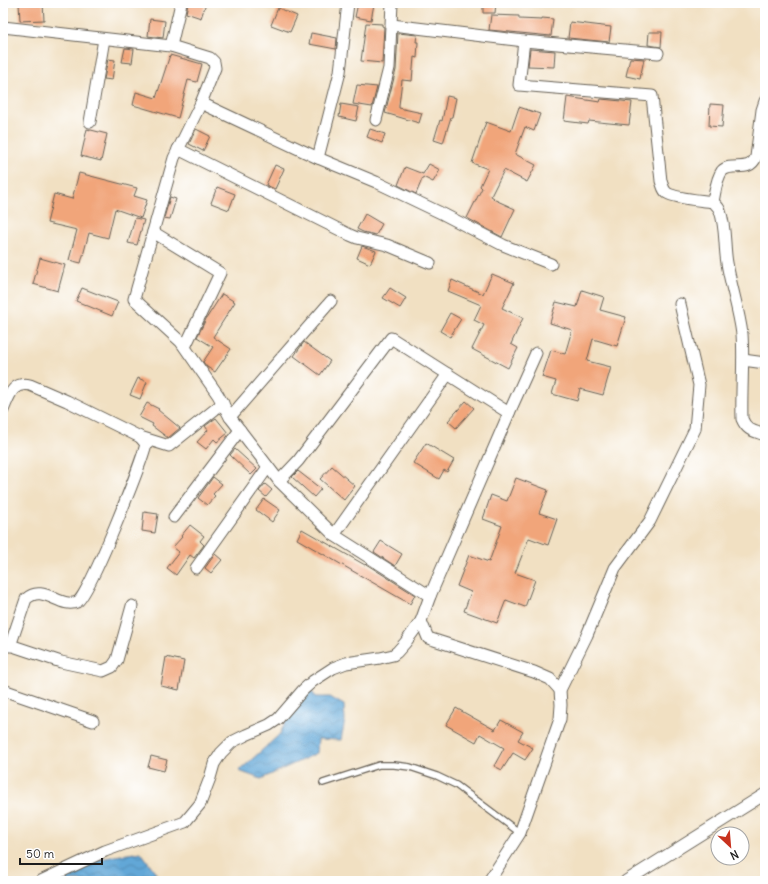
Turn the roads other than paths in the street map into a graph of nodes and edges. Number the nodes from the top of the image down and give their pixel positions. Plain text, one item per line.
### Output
1 (181, 3) edge
2 (348, 3) edge
3 (392, 3) edge
4 (392, 25) junction
5 (3, 27) edge
6 (104, 39) junction
7 (524, 41) junction
8 (171, 46) junction
9 (658, 53) dead end
10 (765, 101) edge
11 (201, 103) junction
12 (376, 120) dead end
13 (90, 122) dead end
14 (178, 149) junction
15 (318, 158) junction
16 (713, 202) junction
17 (154, 232) junction
18 (430, 263) dead end
19 (551, 264) dead end
20 (331, 301) dead end
21 (680, 304) dead end
22 (185, 347) junction
23 (536, 353) dead end
24 (743, 360) junction
25 (765, 363) edge
26 (448, 374) junction
27 (8, 387) edge
28 (222, 403) junction
29 (3, 410) edge
30 (509, 413) junction
31 (230, 417) junction
32 (240, 430) junction
33 (765, 434) edge
34 (140, 436) junction
35 (268, 467) junction
36 (279, 481) junction
37 (174, 517) dead end
38 (334, 535) junction
39 (196, 568) dead end
40 (430, 596) junction
41 (132, 606) dead end
42 (421, 621) junction
43 (7, 644) edge
44 (3, 690) edge
45 (560, 690) junction
46 (93, 721) dead end
47 (324, 783) dead end
48 (765, 794) edge
49 (520, 833) junction
50 (41, 881) edge
51 (489, 881) edge
52 (626, 881) edge

1 - 8 street
2 - 15 street
3 - 4 street
4 - 7 street
4 - 12 street
5 - 6 street
6 - 8 street
6 - 13 street
7 - 9 street
7 - 16 street
8 - 11 street
10 - 16 street
11 - 14 street
11 - 15 street
14 - 17 street
14 - 18 street
15 - 19 street
16 - 24 street
17 - 22 street
17 - 22 street
20 - 31 street
21 - 45 street
22 - 28 street
23 - 30 street
24 - 25 street
24 - 33 street
26 - 30 street
26 - 36 street
26 - 38 street
27 - 29 street
27 - 34 street
28 - 31 street
28 - 34 street
30 - 40 street
31 - 32 street
32 - 35 street
32 - 37 street
34 - 43 street
35 - 36 street
35 - 39 street
36 - 38 street
38 - 40 street
40 - 42 street
41 - 43 street
42 - 45 street
42 - 50 street
44 - 46 street
45 - 49 street
47 - 49 lane
48 - 52 street
49 - 51 street

